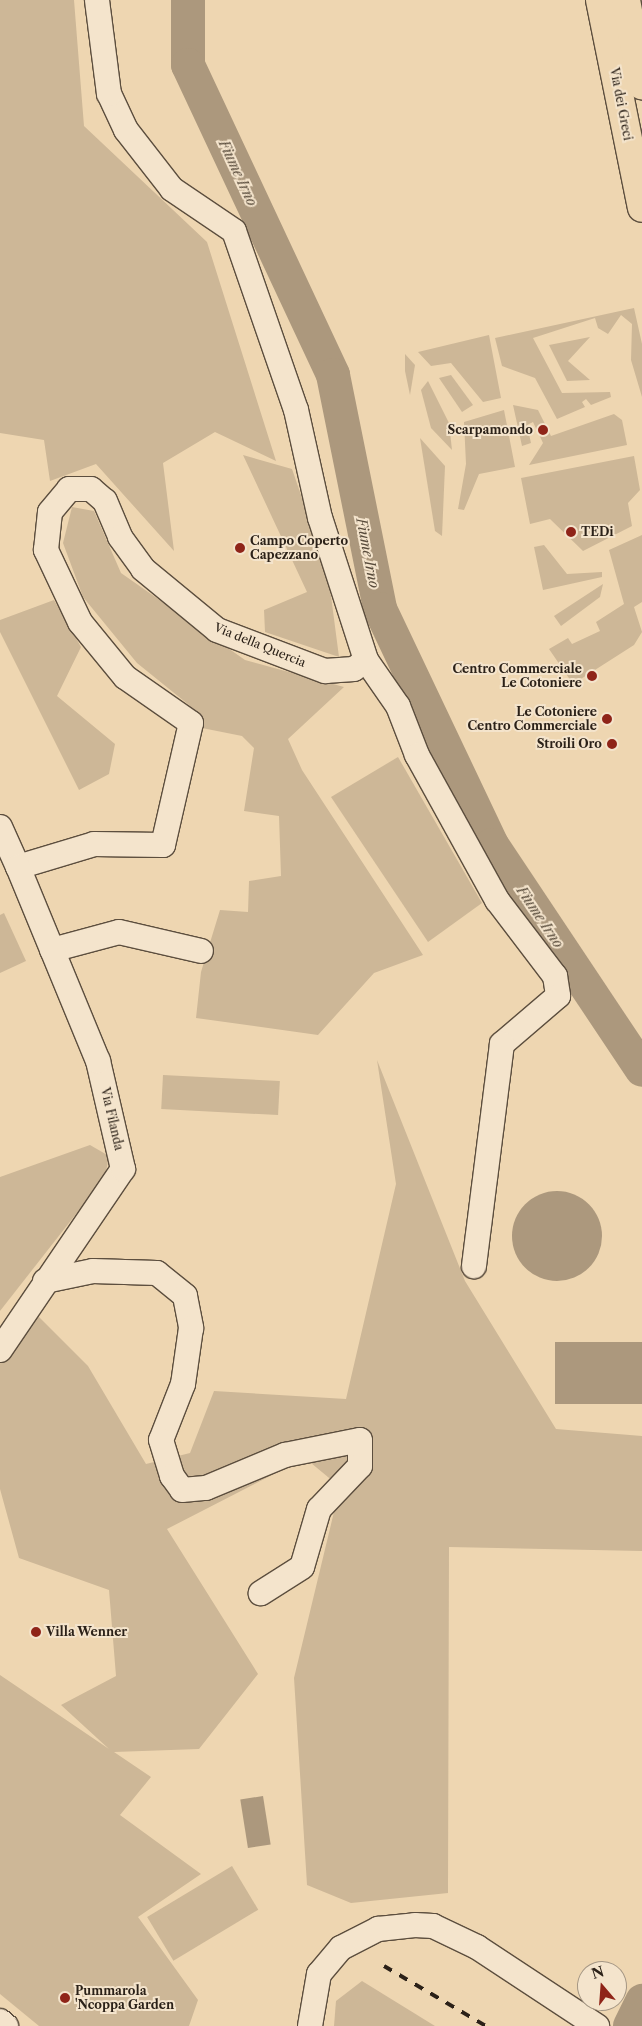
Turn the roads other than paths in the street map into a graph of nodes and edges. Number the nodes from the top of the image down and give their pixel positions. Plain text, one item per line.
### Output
1 (97, 0) edge
2 (600, 0) edge
3 (626, 0) edge
4 (642, 86) edge
5 (642, 208) edge
6 (366, 660) junction
7 (0, 828) edge
8 (18, 867) junction
9 (52, 950) junction
10 (200, 951) dead end
11 (474, 1266) dead end
12 (45, 1281) junction
13 (0, 1350) edge
14 (261, 1593) dead end
15 (0, 2022) edge
16 (6, 2026) edge
17 (310, 2026) edge
18 (597, 2026) edge

1 - 6 street
2 - 5 main road, Via dei Greci
3 - 4 main road, Via dei Greci
6 - 8 street, Via della Quercia
6 - 11 street
7 - 8 street
8 - 9 street, Via Filanda
9 - 10 street
9 - 12 street, Via Filanda
12 - 13 street, Via Filanda
12 - 14 street
15 - 16 street
17 - 18 street

